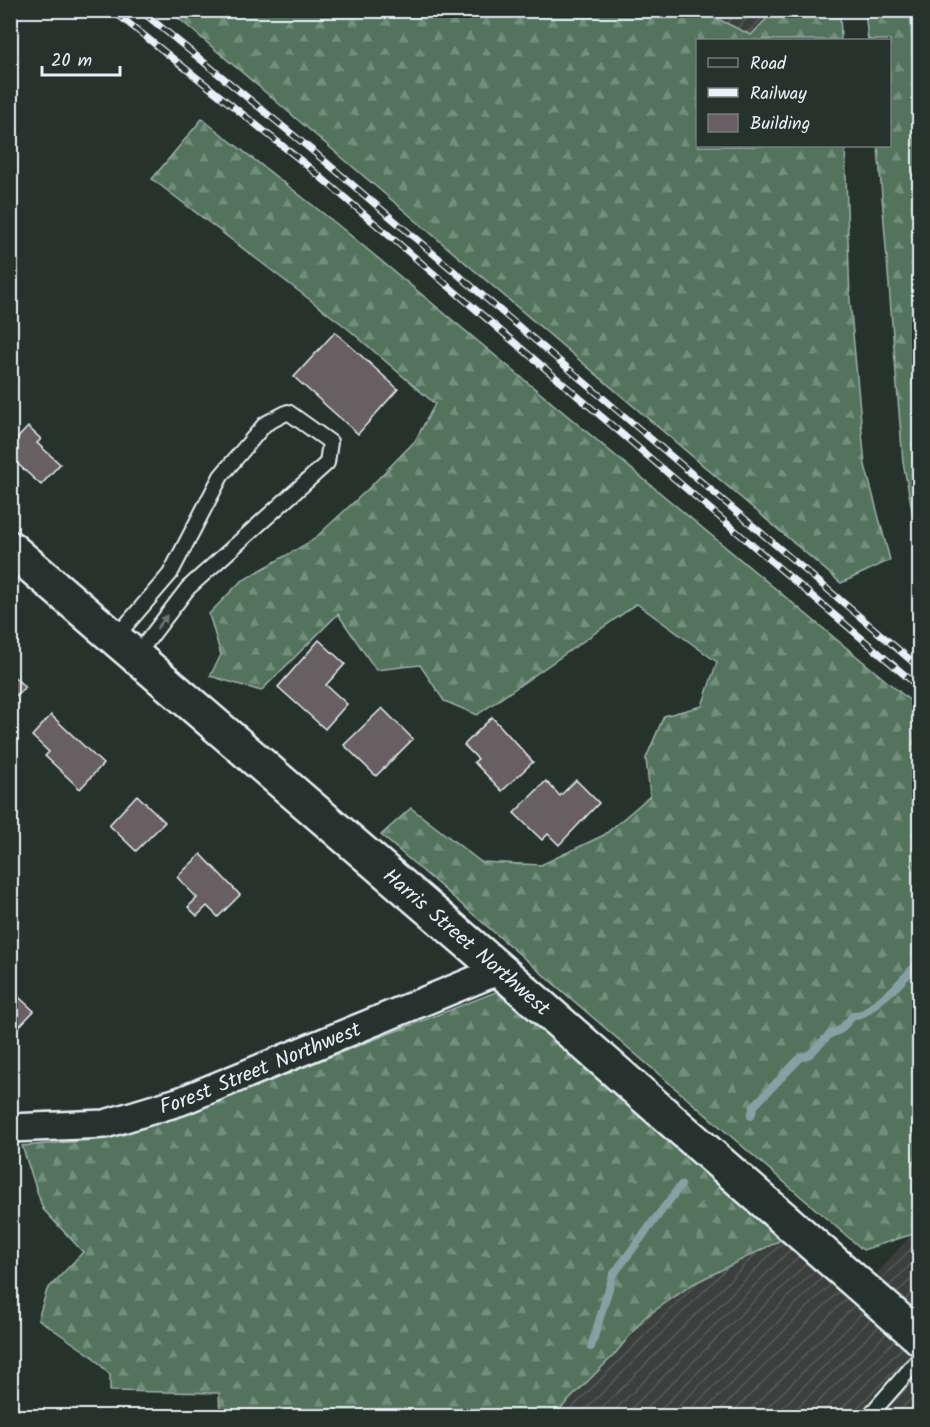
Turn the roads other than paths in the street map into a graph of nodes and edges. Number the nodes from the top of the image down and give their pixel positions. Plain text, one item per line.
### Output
1 (10, 548) edge
2 (170, 574) junction
3 (188, 588) junction
4 (125, 647) junction
5 (500, 970) junction
6 (10, 1128) edge
7 (920, 1338) edge
8 (920, 1358) edge
9 (869, 1416) edge

1 - 4 street, Harris Street Northwest
2 - 3 lane
2 - 3 lane
2 - 4 lane
4 -> 3 lane
4 - 5 street, Harris Street Northwest
5 - 6 street, Forest Street Northwest
5 - 7 street, Harris Street Northwest
8 - 9 lane

